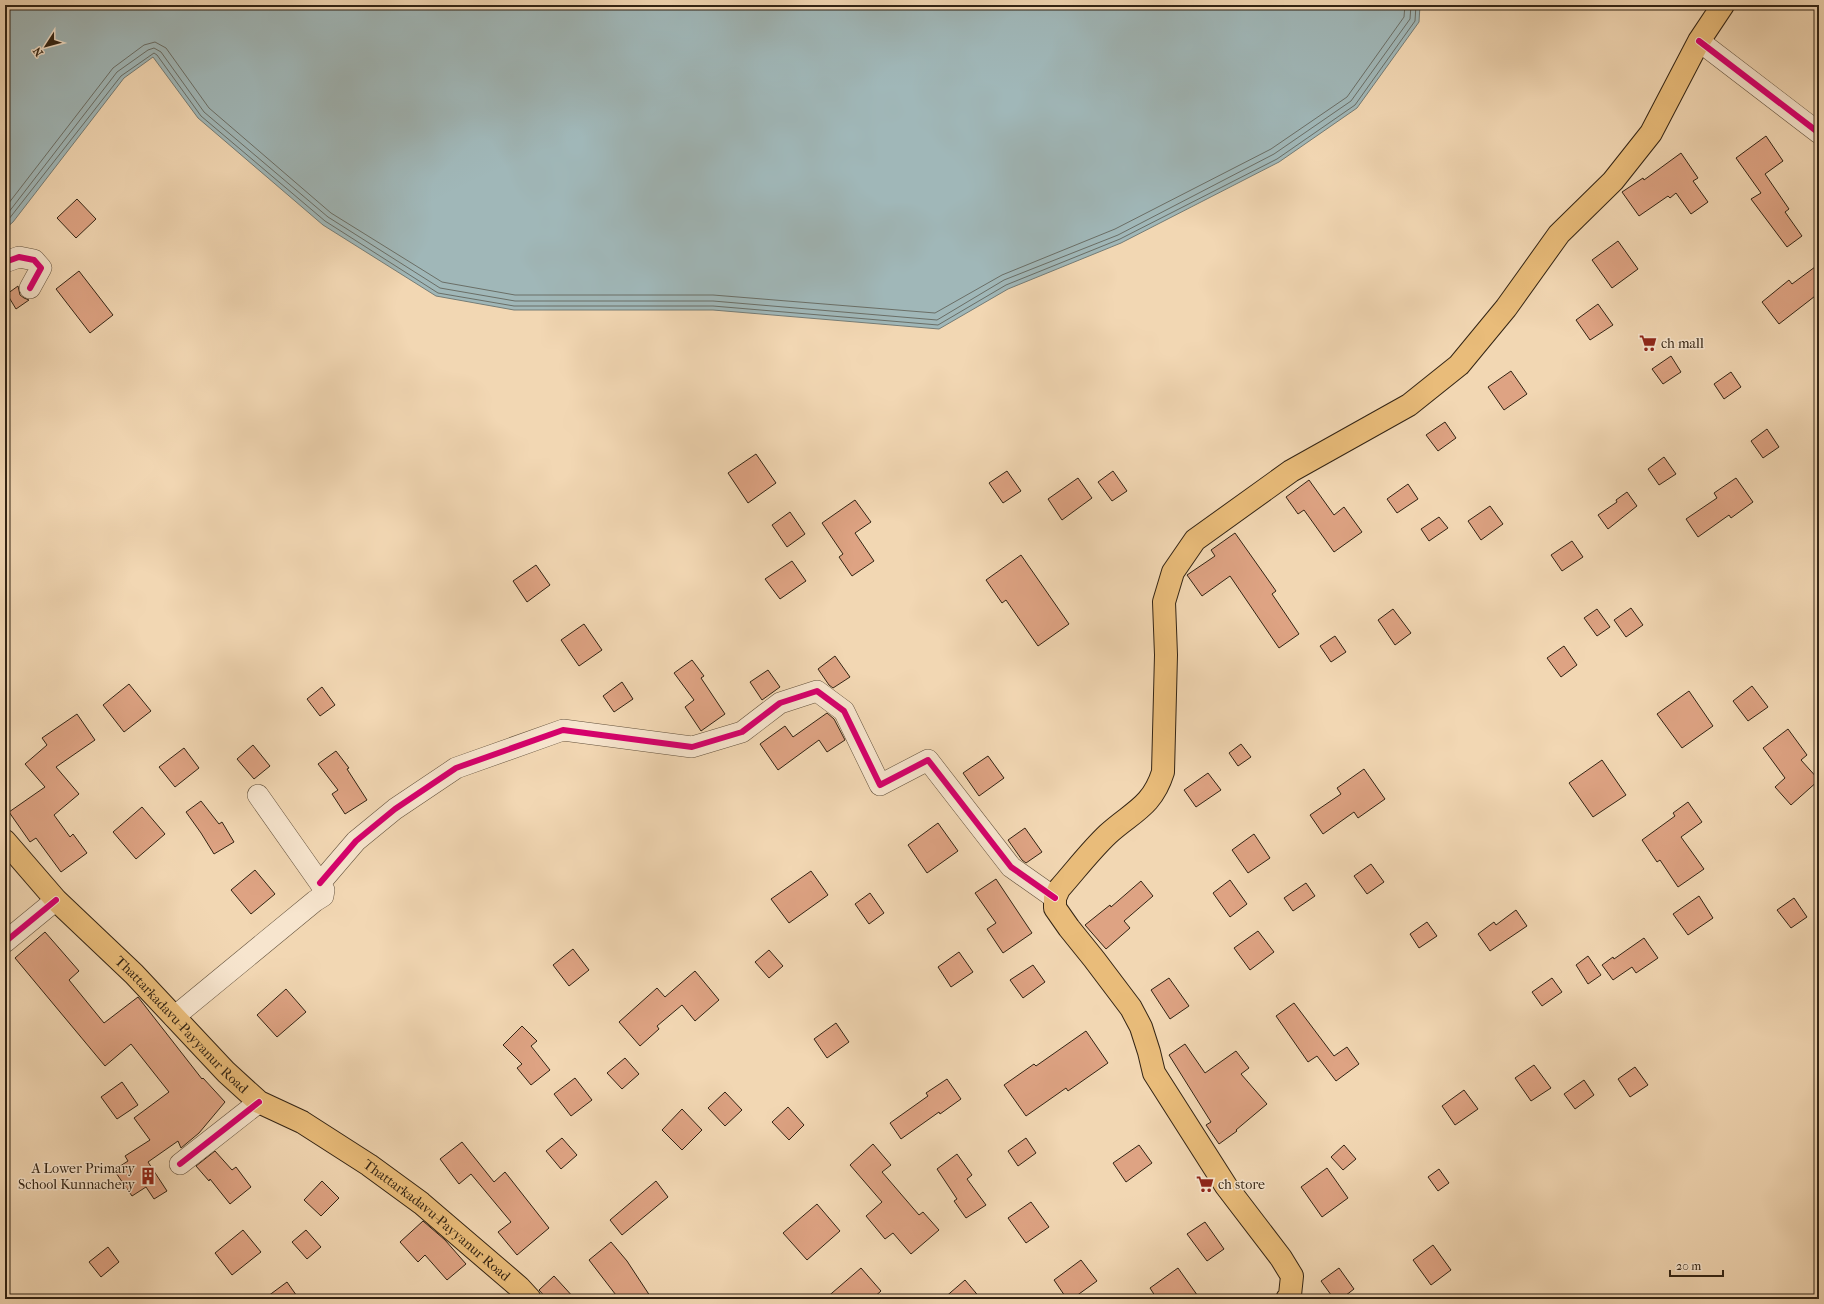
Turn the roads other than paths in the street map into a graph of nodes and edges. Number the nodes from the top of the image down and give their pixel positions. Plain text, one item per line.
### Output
1 (1723, 5) edge
2 (1699, 41) junction
3 (1819, 132) edge
4 (5, 262) edge
5 (30, 288) dead end
6 (258, 795) dead end
7 (5, 841) edge
8 (320, 883) junction
9 (1055, 898) junction
10 (56, 900) junction
11 (5, 942) edge
12 (174, 1017) junction
13 (259, 1102) junction
14 (180, 1164) dead end
15 (530, 1299) edge
16 (1287, 1299) edge

1 - 2 main road
2 - 3 street
2 - 9 main road
4 - 5 street
6 - 8 street
7 - 10 main road, Thattarkadavu-Payyanur Road
8 - 9 street
8 - 12 street
9 - 16 main road
10 - 11 street
10 - 12 main road, Thattarkadavu-Payyanur Road
12 - 13 main road, Thattarkadavu-Payyanur Road
13 - 14 street
13 - 15 main road, Thattarkadavu-Payyanur Road

